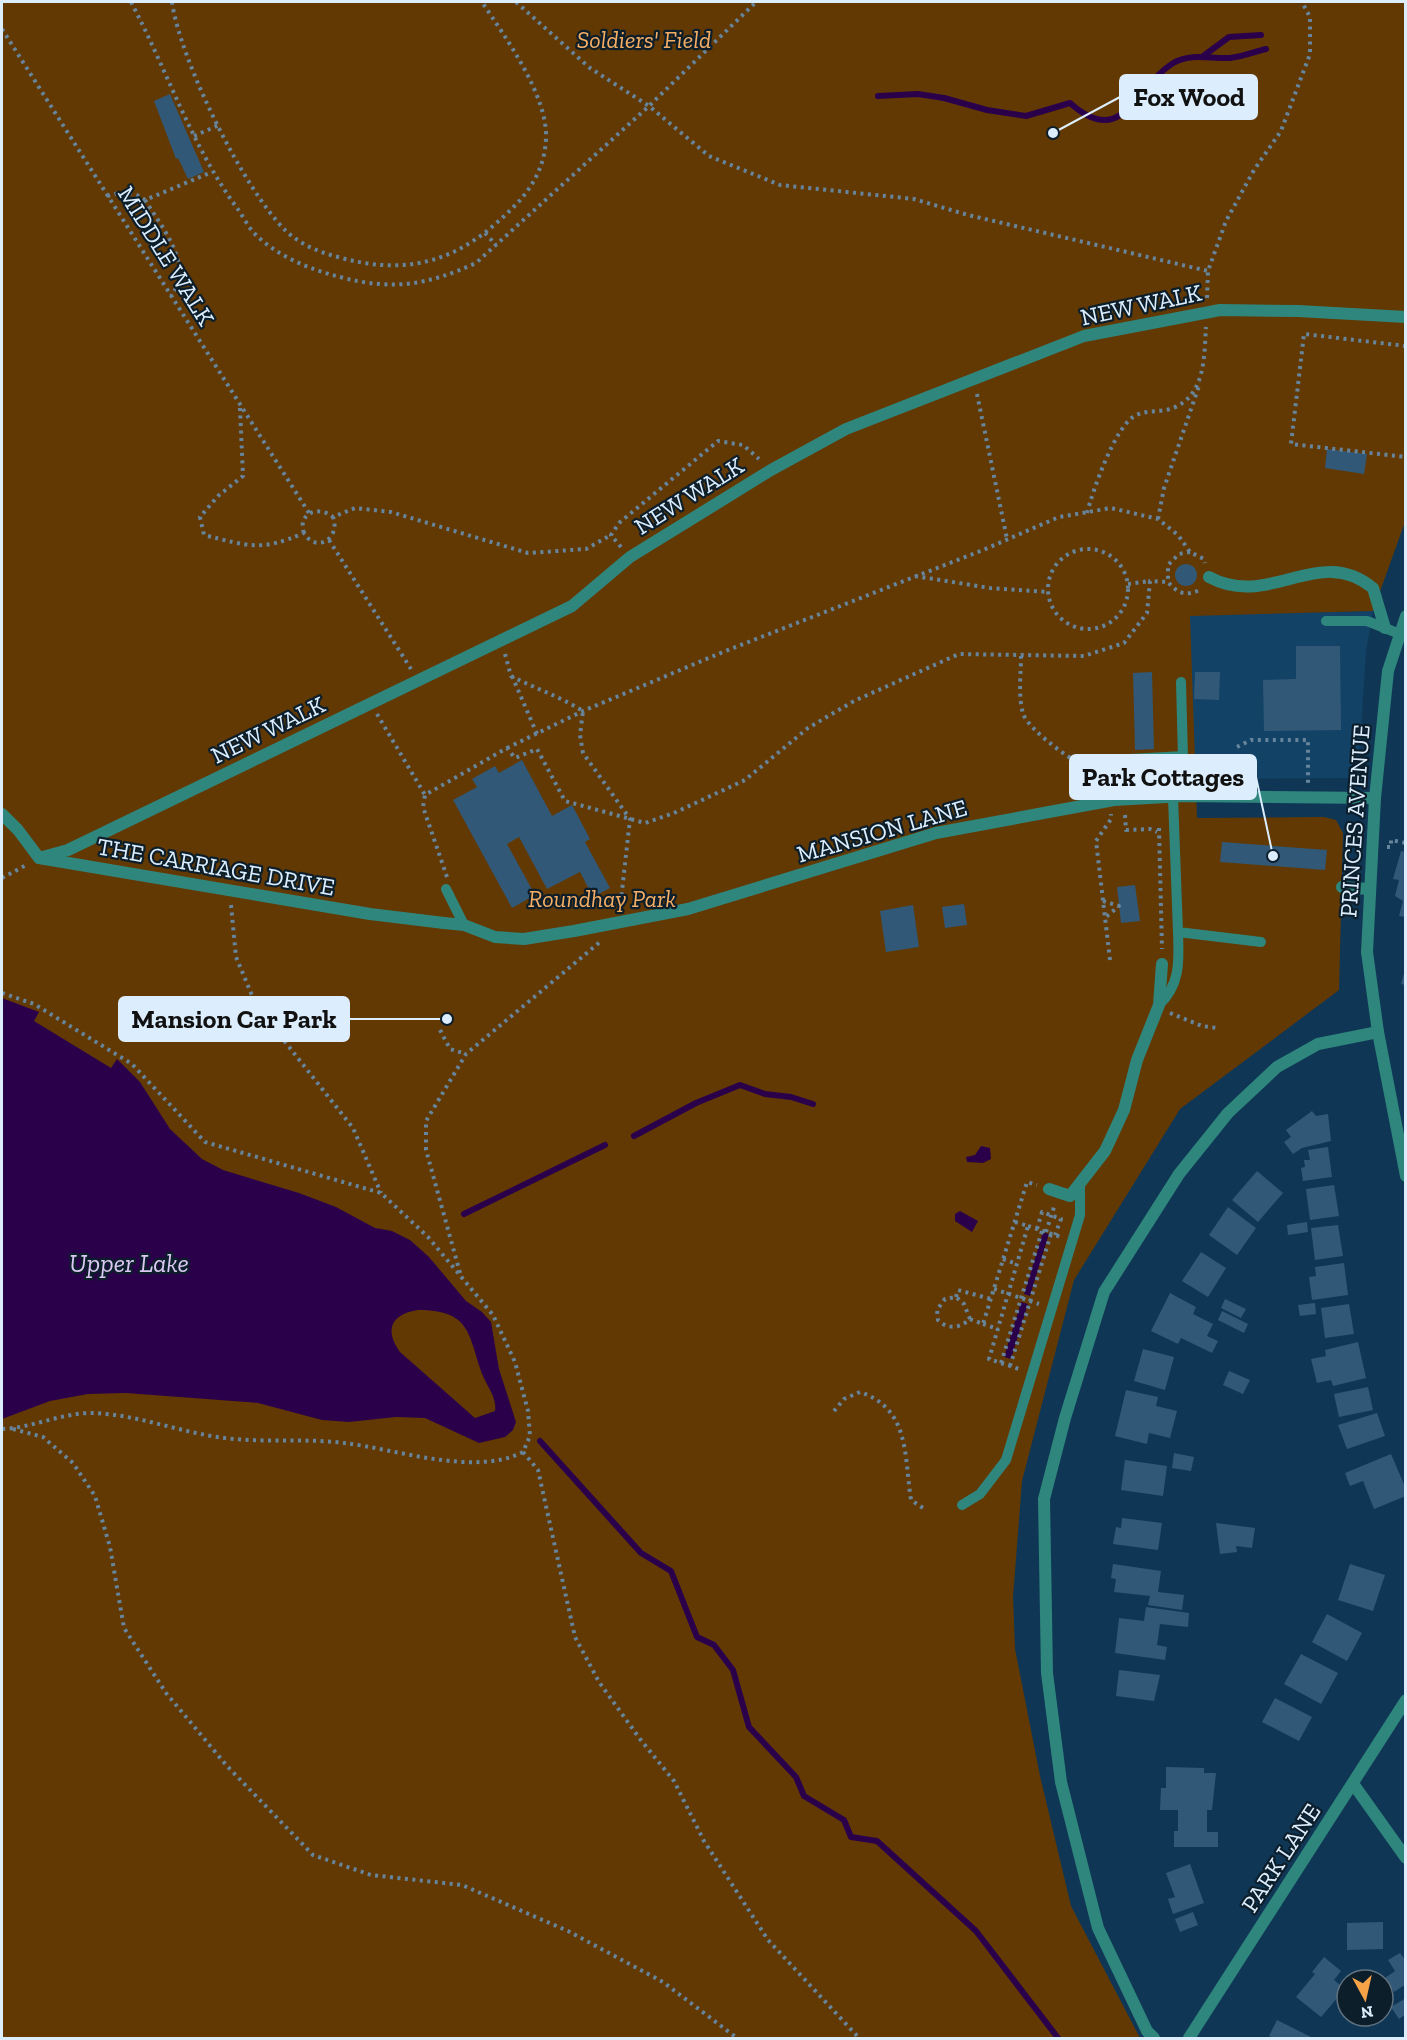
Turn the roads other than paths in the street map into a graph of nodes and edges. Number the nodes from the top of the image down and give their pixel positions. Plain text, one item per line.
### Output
1 (1406, 317) edge
2 (1209, 577) road end
3 (1406, 616) edge
4 (1326, 621) dead end
5 (1385, 628) junction
6 (1400, 634) junction
7 (1181, 682) dead end
8 (1183, 756) junction
9 (1178, 797) junction
10 (1375, 798) junction
11 (1116, 800) junction
12 (2, 814) edge
13 (39, 858) junction
14 (1342, 887) dead end
15 (446, 889) road end
16 (1368, 889) junction
17 (444, 923) joint
18 (464, 925) junction
19 (1178, 932) junction
20 (1261, 942) dead end
21 (1162, 964) road end
22 (1159, 1005) junction
23 (1378, 1032) junction
24 (1406, 1176) edge
25 (1080, 1187) junction
26 (1054, 1191) road end
27 (962, 1505) dead end
28 (1406, 1700) edge
29 (1354, 1785) junction
30 (1406, 1858) edge
31 (1154, 2038) edge
32 (1189, 2038) edge

1 - 13 street, NEW WALK
2 - 5 street
3 - 6 street, PRINCES AVENUE
4 - 5 lane
5 - 6 lane
6 - 10 street, PRINCES AVENUE
7 - 8 lane
8 - 9 lane
8 - 11 lane
9 - 10 street, MANSION LANE
9 - 11 street, MANSION LANE
9 - 19 lane
10 - 16 street, PRINCES AVENUE
11 - 18 street, MANSION LANE
12 - 13 street
13 - 17 street, THE CARRIAGE DRIVE
14 - 16 street
15 - 18 lane
16 - 23 street, PRINCES AVENUE
17 - 18 street, MANSION LANE
19 - 20 lane
19 - 22 lane
21 - 22 street
22 - 25 street
23 - 24 street, PRINCES AVENUE
23 - 31 street
25 - 26 street
25 - 27 lane
28 - 29 street, PARK LANE
29 - 30 street
29 - 32 street, PARK LANE

